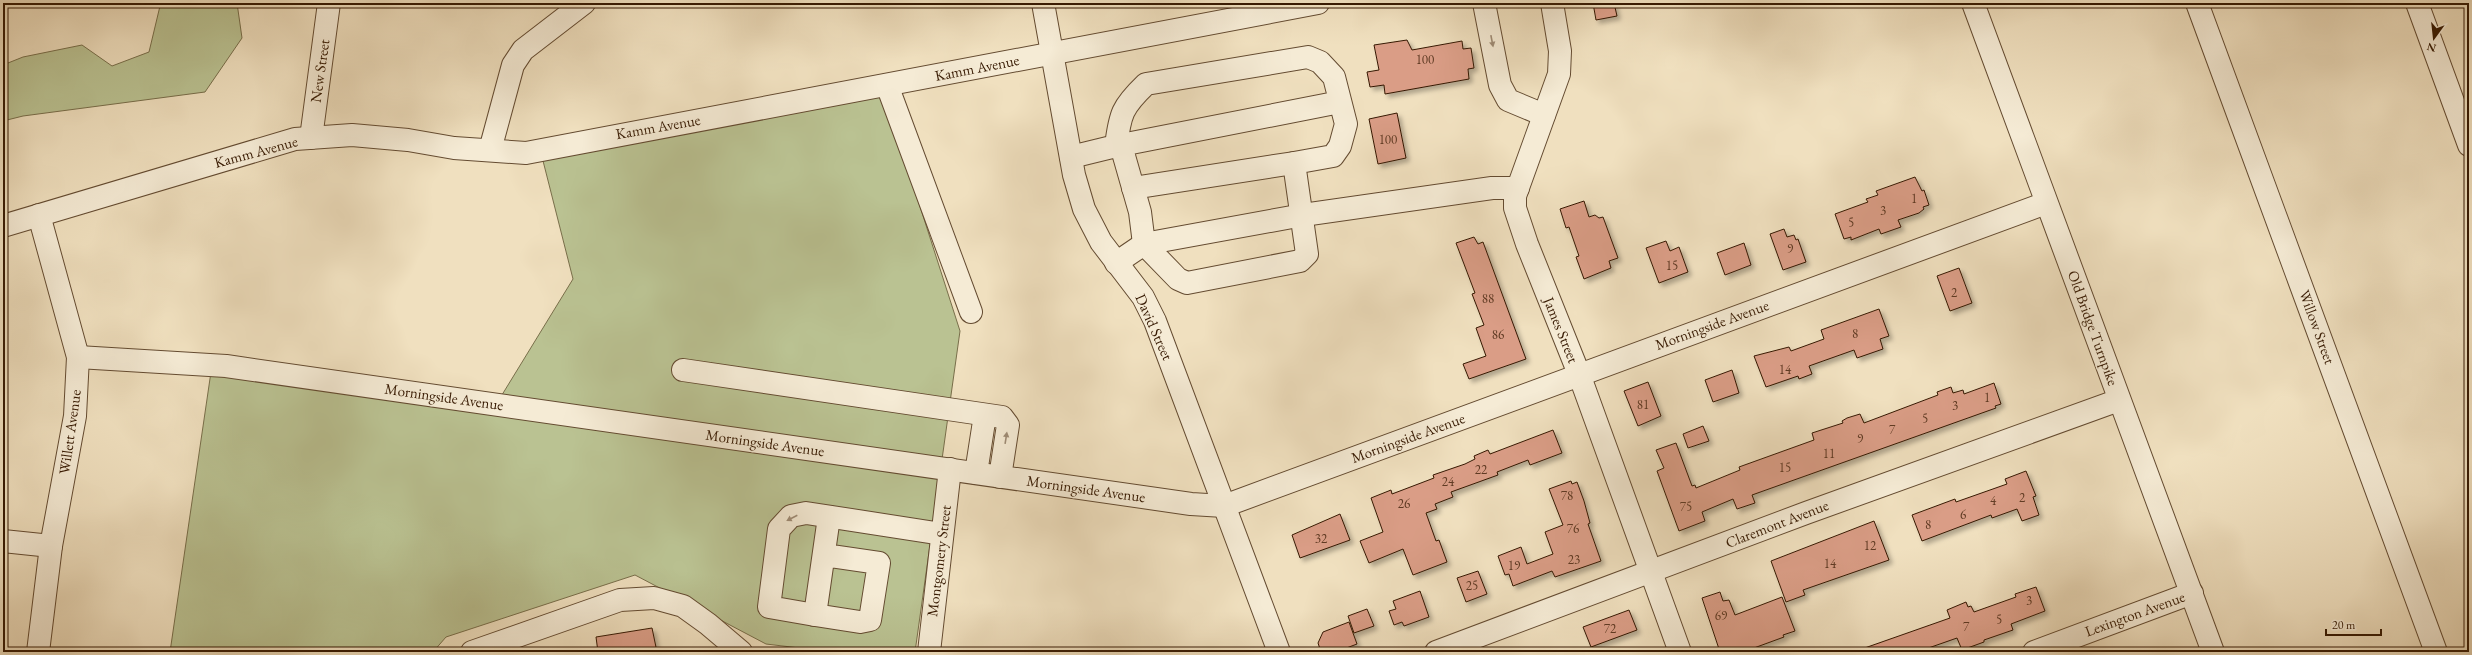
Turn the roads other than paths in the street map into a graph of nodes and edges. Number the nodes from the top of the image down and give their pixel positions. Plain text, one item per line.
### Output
1 (329, 3) edge
2 (584, 3) edge
3 (1043, 3) edge
4 (1318, 3) edge
5 (1484, 3) edge
6 (1552, 3) edge
7 (1973, 3) edge
8 (2197, 3) edge
9 (2417, 3) edge
10 (1052, 53) junction
11 (887, 85) junction
12 (1340, 102) junction
13 (1544, 115) junction
14 (311, 138) junction
15 (2469, 145) edge
16 (1116, 146) junction
17 (490, 150) junction
18 (1071, 157) junction
19 (1294, 163) junction
20 (1133, 188) junction
21 (1518, 188) junction
22 (2046, 202) junction
23 (39, 215) junction
24 (1303, 215) junction
25 (3, 226) edge
26 (1144, 244) junction
27 (1116, 263) junction
28 (971, 312) dead end
29 (78, 357) junction
30 (683, 370) dead end
31 (1579, 374) junction
32 (2119, 400) junction
33 (985, 415) junction
34 (950, 469) junction
35 (976, 473) junction
36 (1000, 477) junction
37 (1224, 506) junction
38 (829, 517) junction
39 (942, 534) junction
40 (3, 541) edge
41 (51, 546) junction
42 (824, 555) junction
43 (1653, 572) junction
44 (2192, 593) junction
45 (815, 615) junction
46 (38, 652) edge
47 (472, 652) edge
48 (741, 652) edge
49 (929, 652) edge
50 (1279, 652) edge
51 (1436, 652) edge
52 (1680, 652) edge
53 (2034, 652) edge
54 (2213, 652) edge
55 (2436, 652) edge

1 - 14 street, New Street
2 - 17 street
3 - 10 street, David Street
4 - 10 street, Kamm Avenue
5 -> 13 street
6 - 13 street, James Street
7 - 22 street, Old Bridge Turnpike
8 - 55 street, Willow Street
9 - 15 street
10 - 11 street, Kamm Avenue
10 - 18 street, David Street
11 - 17 street, Kamm Avenue
11 - 28 street
12 - 16 street
12 - 16 street
12 - 19 street
13 - 21 street, James Street
14 - 17 street, Kamm Avenue
14 - 23 street, Kamm Avenue
16 - 18 street
16 - 20 street
18 - 27 street, David Street
19 - 20 street
19 - 24 street
20 - 26 street
21 - 24 street
21 - 31 street, James Street
22 - 31 street, Morningside Avenue
22 - 32 street, Old Bridge Turnpike
23 - 25 street, Kamm Avenue
23 - 29 street, Willett Avenue
24 - 26 street
24 - 26 street
26 - 27 street
27 - 37 street, David Street
29 - 34 street, Morningside Avenue
29 - 41 street, Willett Avenue
30 - 33 street
31 - 37 street, Morningside Avenue
31 - 43 street, James Street
32 - 43 street, Claremont Avenue
32 - 44 street, Old Bridge Turnpike
33 - 35 street
36 -> 33 street
34 - 35 street, Morningside Avenue
34 - 39 street, Montgomery Street
35 - 36 street, Morningside Avenue
36 - 37 street, Morningside Avenue
37 - 50 street, David Street
38 - 39 street
38 - 42 street
38 -> 45 street
39 - 49 street, Montgomery Street
40 - 41 street
41 - 46 street, Willett Avenue
42 - 45 street
42 - 45 street
43 - 51 street, Claremont Avenue
43 - 52 street, James Street
44 - 53 street, Lexington Avenue
44 - 54 street, Old Bridge Turnpike
47 - 48 street

